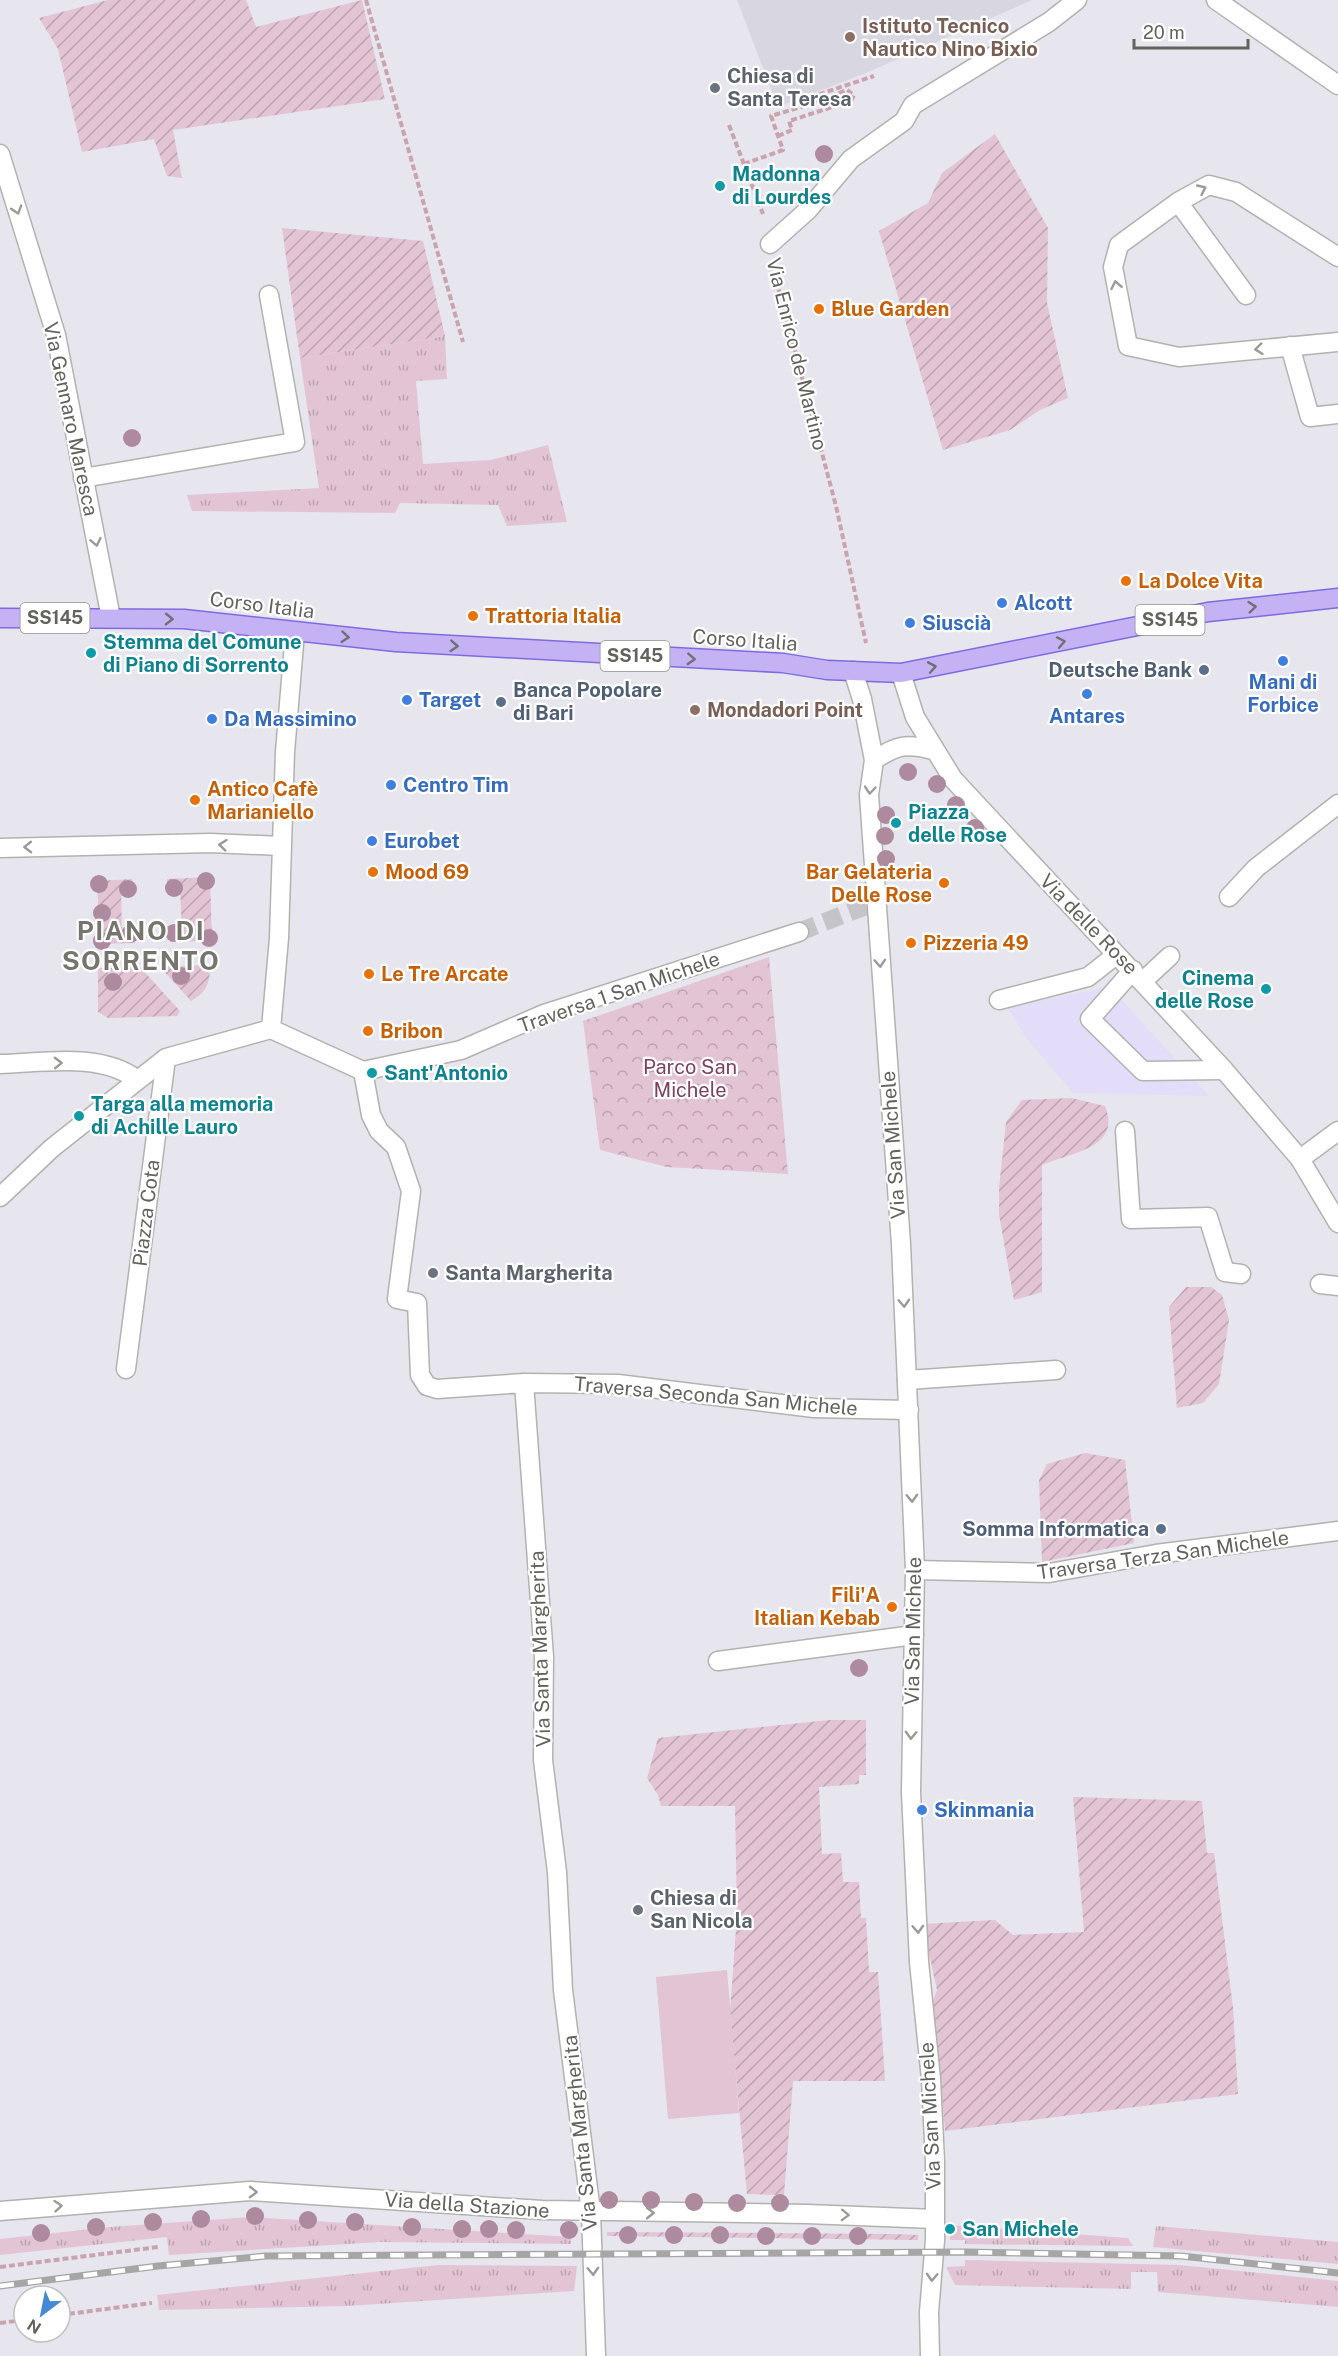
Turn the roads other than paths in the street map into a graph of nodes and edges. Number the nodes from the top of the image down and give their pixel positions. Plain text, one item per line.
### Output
1 (1077, 0) edge
2 (1216, 0) edge
3 (1338, 85) edge
4 (0, 154) edge
5 (1178, 202) junction
6 (770, 244) road end
7 (1338, 257) edge
8 (269, 295) dead end
9 (1246, 295) dead end
10 (1338, 342) edge
11 (1290, 346) junction
12 (1338, 414) edge
13 (83, 478) junction
14 (1338, 598) edge
15 (0, 618) edge
16 (111, 618) junction
17 (295, 632) junction
18 (853, 671) junction
19 (901, 673) junction
20 (933, 750) junction
21 (874, 760) junction
22 (1338, 804) edge
23 (281, 846) junction
24 (0, 848) edge
25 (1229, 897) dead end
26 (799, 932) tunnel mouth
27 (1116, 955) junction
28 (1170, 956) dead end
29 (1138, 976) junction
30 (999, 1000) dead end
31 (271, 1029) junction
32 (166, 1058) junction
33 (0, 1064) edge
34 (1224, 1070) junction
35 (363, 1071) junction
36 (136, 1079) junction
37 (1125, 1131) dead end
38 (1338, 1131) edge
39 (1299, 1159) junction
40 (0, 1197) edge
41 (1338, 1223) edge
42 (1240, 1274) dead end
43 (1320, 1284) dead end
44 (1338, 1286) edge
45 (126, 1369) dead end
46 (1056, 1370) dead end
47 (907, 1380) junction
48 (524, 1383) junction
49 (909, 1410) junction
50 (1338, 1531) edge
51 (915, 1570) junction
52 (914, 1635) junction
53 (718, 1661) dead end
54 (0, 2211) edge
55 (591, 2212) junction
56 (935, 2219) junction
57 (596, 2356) edge
58 (930, 2356) edge

1 - 6 street, Via Enrico de Martino
2 - 3 street
4 -> 13 street, Via Gennaro Maresca
5 -> 7 street
5 - 9 street
11 -> 5 street
8 - 13 street
10 - 11 street
11 - 12 street
13 -> 16 street, Via Gennaro Maresca
19 -> 14 main road, Corso Italia / SS145
15 - 16 main road, Corso Italia / SS145
16 -> 17 main road, Corso Italia / SS145
17 -> 18 main road, Corso Italia / SS145
17 - 23 street
18 - 19 main road, Corso Italia / SS145
18 - 21 street
19 - 20 street, Via delle Rose
20 - 21 street
20 - 27 street, Via delle Rose
21 -> 47 street, Via San Michele
22 - 25 street
23 -> 24 street
23 - 31 street
26 - 35 street, Traversa 1 San Michele
27 - 29 street, Via delle Rose
27 - 30 street
28 - 29 street
29 - 34 street, Via delle Rose
29 - 34 street
31 - 32 street
31 - 35 street
32 - 36 street
32 - 45 street, Piazza Cota
33 -> 36 street
34 - 39 street, Via delle Rose
35 - 48 street
36 - 40 street
37 - 42 street
38 - 39 street
39 - 41 street, Via delle Rose
43 - 44 street
46 - 47 street
47 - 49 street, Via San Michele
48 - 49 street, Traversa Seconda San Michele
48 - 55 street, Via Santa Margherita
49 -> 51 street, Via San Michele
50 - 51 street, Traversa Terza San Michele
51 - 52 street, Via San Michele
52 - 53 street
52 -> 56 street, Via San Michele
54 -> 55 street, Via della Stazione
55 -> 56 street, Via della Stazione
55 -> 57 street, Via Santa Margherita
56 -> 58 street, Via San Michele

